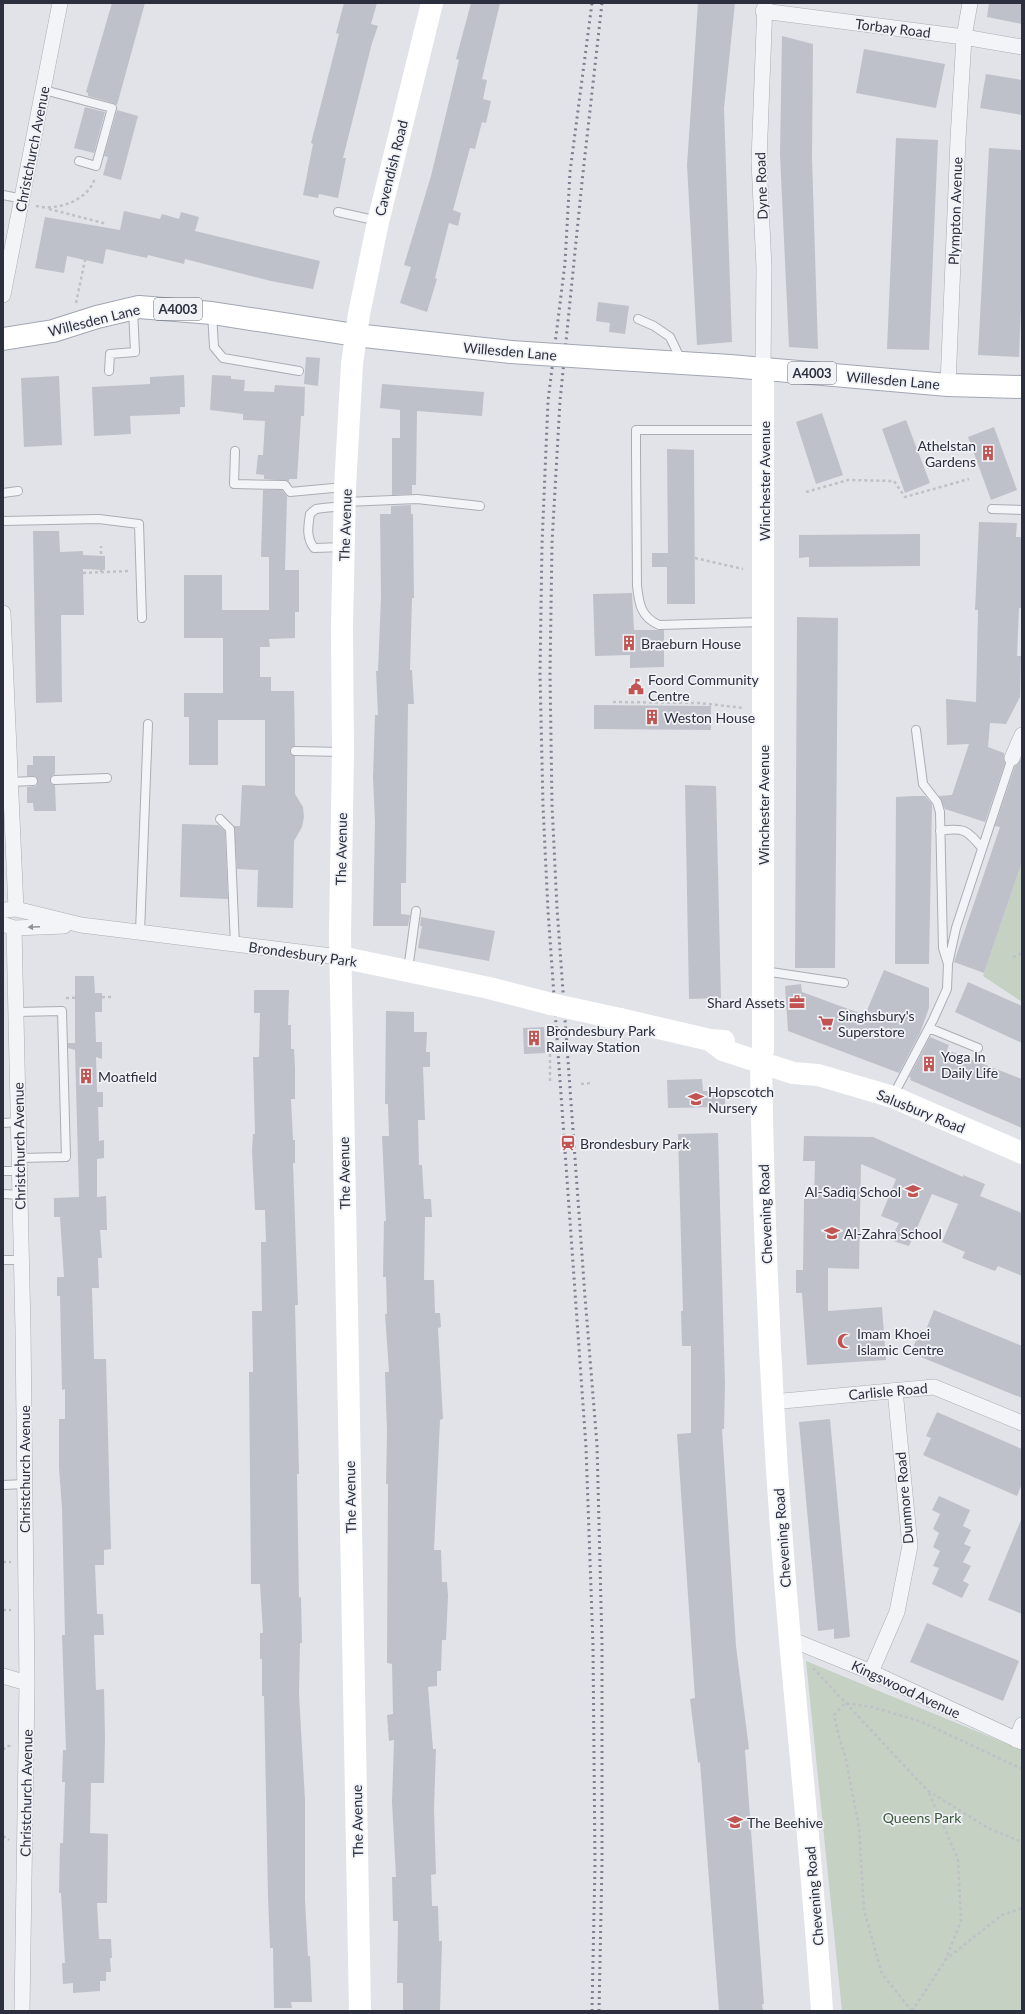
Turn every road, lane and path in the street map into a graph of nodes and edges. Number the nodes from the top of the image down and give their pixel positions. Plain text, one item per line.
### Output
1 (60, 3) edge
2 (432, 3) edge
3 (970, 3) edge
4 (764, 7) edge
5 (964, 37) junction
6 (1022, 47) edge
7 (44, 90) junction
8 (79, 161) dead end
9 (96, 166) junction
10 (3, 195) edge
11 (22, 201) junction
12 (47, 209) junction
13 (338, 212) dead end
14 (378, 222) junction
15 (107, 224) dead end
16 (85, 260) dead end
17 (3, 295) edge
18 (133, 309) junction
19 (212, 313) junction
20 (638, 319) dead end
21 (72, 325) junction
22 (356, 335) junction
23 (3, 339) edge
24 (682, 363) junction
25 (763, 368) junction
26 (109, 371) dead end
27 (299, 371) dead end
28 (948, 385) junction
29 (1022, 387) edge
30 (764, 430) junction
31 (235, 451) dead end
32 (969, 479) dead end
33 (18, 491) dead end
34 (806, 492) dead end
35 (3, 493) edge
36 (345, 498) junction
37 (480, 506) dead end
38 (992, 509) dead end
39 (1022, 510) edge
40 (3, 521) edge
41 (101, 546) dead end
42 (344, 547) junction
43 (695, 558) dead end
44 (141, 570) junction
45 (100, 572) junction
46 (83, 573) dead end
47 (763, 573) junction
48 (3, 613) edge
49 (142, 618) dead end
50 (762, 622) junction
51 (613, 702) dead end
52 (763, 709) junction
53 (6, 710) edge
54 (148, 724) dead end
55 (916, 730) dead end
56 (1022, 735) edge
57 (295, 752) dead end
58 (343, 752) junction
59 (1012, 758) joint
60 (107, 778) dead end
61 (55, 780) dead end
62 (33, 781) dead end
63 (11, 782) junction
64 (220, 819) dead end
65 (940, 831) junction
66 (982, 848) junction
67 (10, 909) edge
68 (416, 911) dead end
69 (81, 925) junction
70 (9, 926) edge
71 (140, 932) junction
72 (235, 945) junction
73 (1022, 953) edge
74 (340, 957) junction
75 (1012, 957) dead end
76 (948, 964) junction
77 (763, 970) junction
78 (408, 972) junction
79 (844, 983) dead end
80 (16, 1012) junction
81 (929, 1028) junction
82 (550, 1048) dead end
83 (978, 1048) dead end
84 (762, 1057) junction
85 (555, 1081) dead end
86 (591, 1083) dead end
87 (581, 1084) dead end
88 (892, 1097) junction
89 (3, 1122) edge
90 (18, 1122) junction
91 (1022, 1153) edge
92 (19, 1164) junction
93 (3, 1171) edge
94 (3, 1194) edge
95 (20, 1195) junction
96 (3, 1260) edge
97 (21, 1260) junction
98 (895, 1390) junction
99 (772, 1402) junction
100 (1022, 1423) edge
101 (25, 1484) junction
102 (3, 1485) edge
103 (790, 1639) junction
104 (811, 1666) dead end
105 (871, 1672) junction
106 (3, 1676) edge
107 (27, 1683) junction
108 (845, 1703) junction
109 (1022, 1725) edge
110 (1019, 1741) edge
111 (1022, 1769) edge
112 (927, 1790) junction
113 (1022, 1842) edge
114 (1022, 1908) edge
115 (945, 1961) junction
116 (22, 2011) edge
117 (360, 2011) edge
118 (822, 2011) edge
119 (912, 2011) edge

1 - 7 street, Christchurch Avenue
2 - 14 street, Cavendish Road
3 - 5 street, Plympton Avenue
4 - 5 street, Torbay Road
4 - 25 street, Dyne Road
5 - 6 street, Torbay Road
5 - 28 street, Plympton Avenue
7 - 9 lane
7 - 11 street, Christchurch Avenue
8 - 9 lane
9 - 12 path
10 - 11 lane
11 - 12 path
11 - 17 street, Christchurch Avenue
12 - 15 path
13 - 14 lane
14 - 22 street, Cavendish Road
16 - 21 path
18 - 19 street, Willesden Lane / A4003
18 - 21 street, Willesden Lane / A4003
18 - 26 lane
19 - 22 street, Willesden Lane / A4003
19 - 27 lane
20 - 24 lane
21 - 23 street, Willesden Lane / A4003
22 - 24 street, Willesden Lane / A4003, bridge
22 - 36 street, The Avenue
24 - 25 street, Willesden Lane / A4003
25 - 28 street, Willesden Lane / A4003
25 - 30 street, Winchester Avenue
28 - 29 street, Willesden Lane / A4003
30 - 47 street, Winchester Avenue
30 - 50 lane
31 - 36 lane
32 - 34 path
33 - 35 lane
36 - 37 lane
36 - 42 street, The Avenue
36 - 42 lane
38 - 39 lane
40 - 44 lane
41 - 45 path
42 - 58 street, The Avenue
43 - 47 path
44 - 45 path
44 - 49 lane
45 - 46 path
47 - 50 street, Winchester Avenue
48 - 53 street
50 - 52 street, Winchester Avenue
51 - 52 path
52 - 77 street, Winchester Avenue
53 - 63 street
54 - 71 lane
55 - 65 lane
56 - 59 street
57 - 58 lane
58 - 74 street, The Avenue
59 - 66 lane
60 - 61 lane
62 - 63 lane
63 - 67 street
64 - 72 lane
65 - 66 lane
65 - 76 lane
66 - 76 lane
67 - 69 street, Brondesbury Park
68 - 78 lane
69 -> 70 street, Brondesbury Park
69 - 71 street, Brondesbury Park
70 - 80 street, Christchurch Avenue
71 - 72 street, Brondesbury Park
72 - 74 street, Brondesbury Park
73 - 75 path
74 - 78 street, Brondesbury Park
74 - 117 street, The Avenue
76 - 81 lane
77 - 79 lane
77 - 84 street, Winchester Avenue
78 - 84 street, Brondesbury Park, bridge
80 - 90 street, Christchurch Avenue
80 - 92 lane
81 - 83 lane
81 - 88 lane
82 - 85 path
84 - 88 street, Salusbury Road
84 - 99 street, Chevening Road
86 - 87 path
88 - 91 street, Salusbury Road
89 - 90 lane
90 - 92 street, Christchurch Avenue
92 - 93 lane
92 - 95 street, Christchurch Avenue
94 - 95 lane
95 - 97 street, Christchurch Avenue
96 - 97 lane
97 - 101 street, Christchurch Avenue
98 - 99 street, Carlisle Road
98 - 100 street, Carlisle Road
98 - 105 street, Dunmore Road
99 - 103 street, Chevening Road
101 - 102 lane
101 - 107 street, Christchurch Avenue
103 - 105 street, Kingswood Avenue
103 - 118 street, Chevening Road
104 - 108 path
105 - 110 street, Kingswood Avenue
106 - 107 street
107 - 116 street, Christchurch Avenue
108 - 111 path
108 - 112 path
108 - 119 path
109 - 110 street
112 - 113 path
112 - 115 path
114 - 115 path
115 - 119 path

